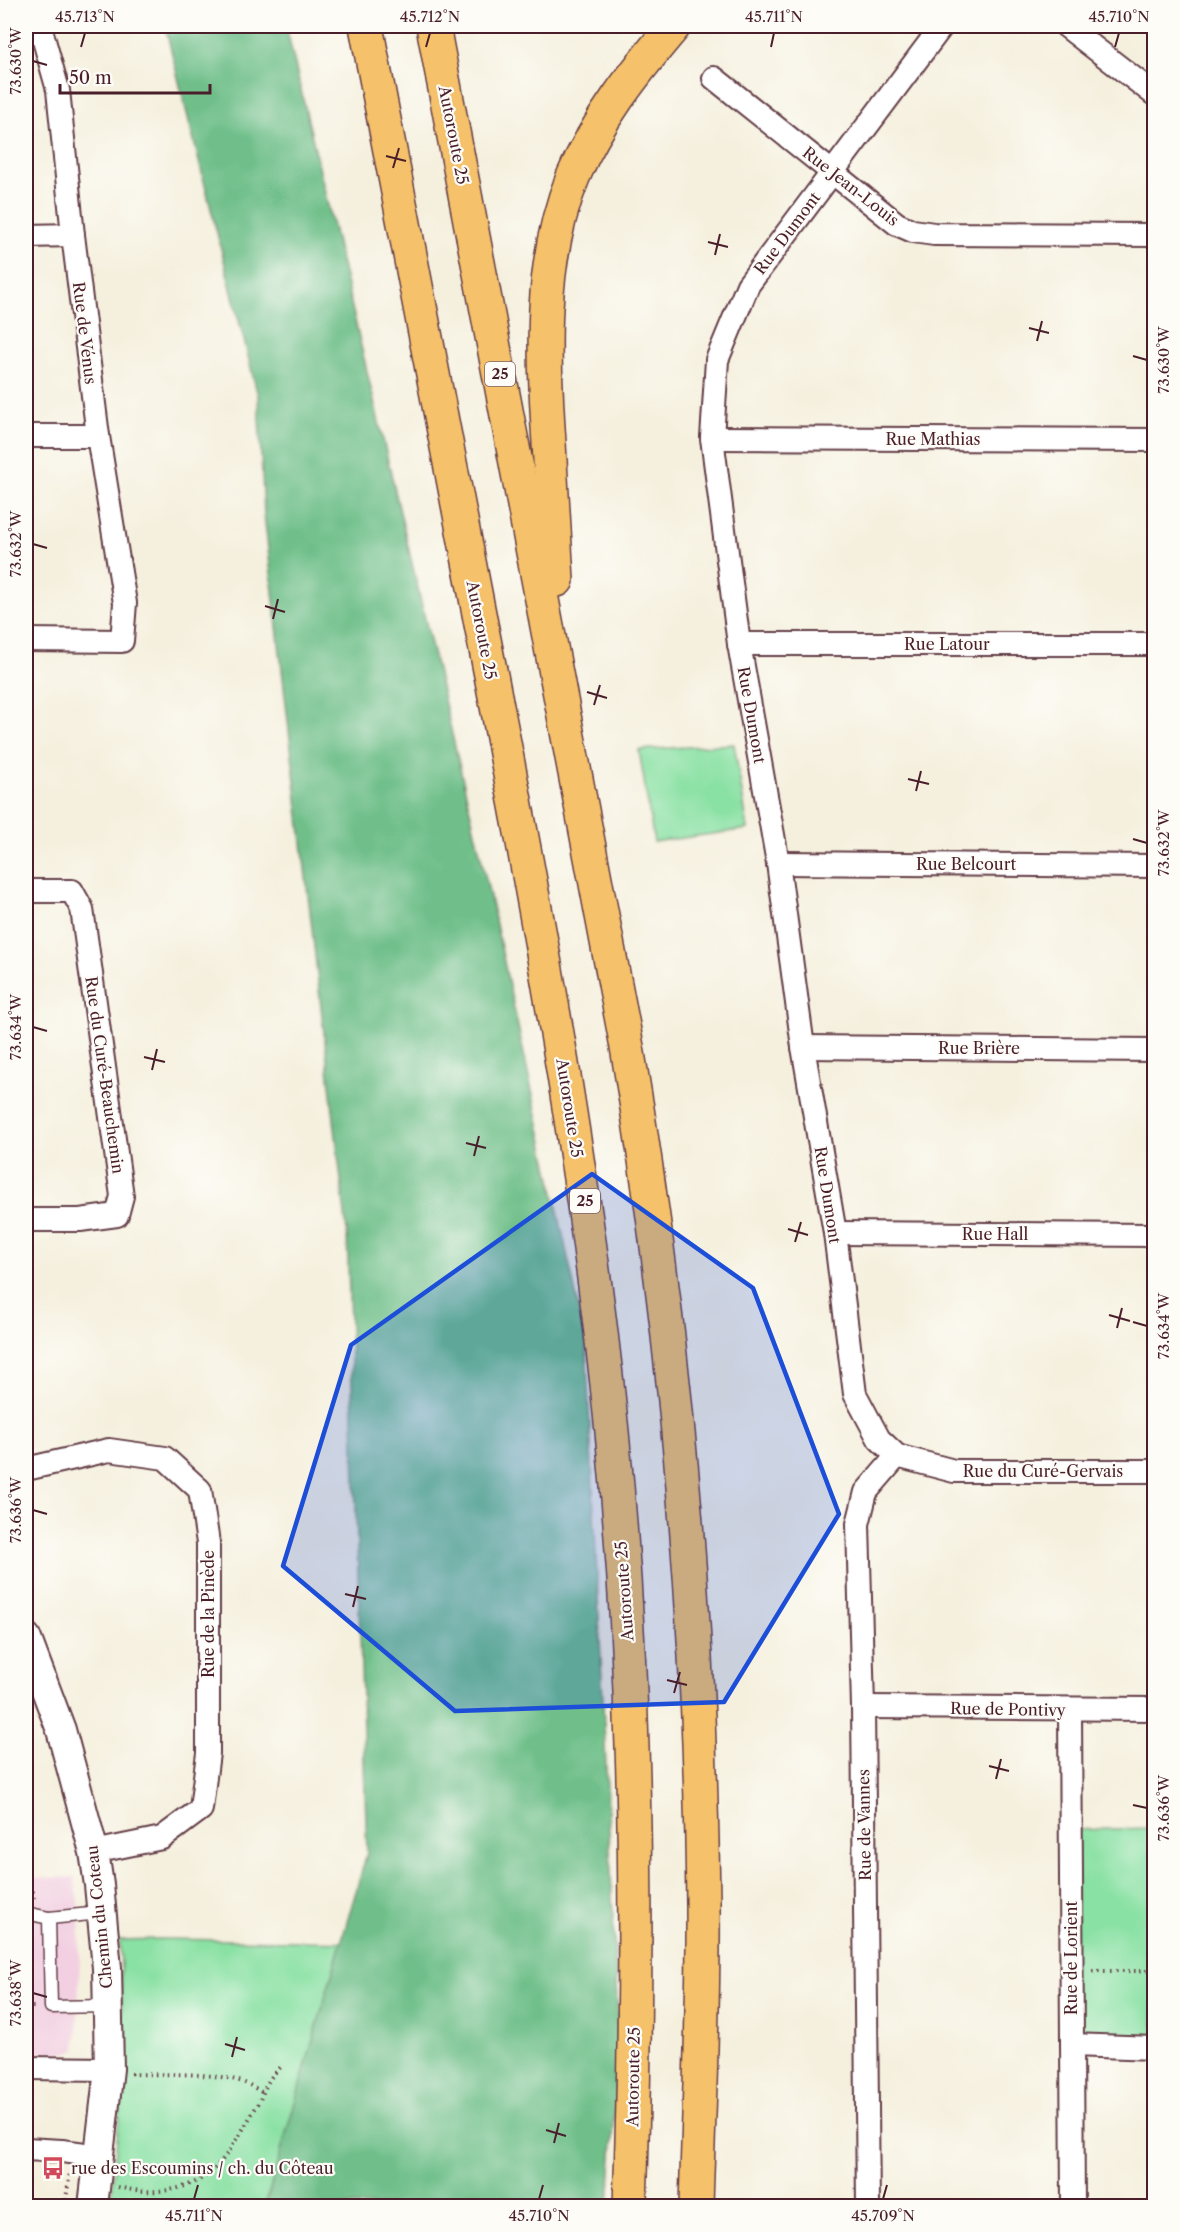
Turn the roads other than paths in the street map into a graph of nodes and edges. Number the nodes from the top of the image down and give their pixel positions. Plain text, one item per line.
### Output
1 (366, 26) edge
2 (433, 26) edge
3 (674, 26) edge
4 (942, 26) edge
5 (1066, 26) edge
6 (36, 31) edge
7 (714, 78) dead end
8 (1155, 94) edge
9 (832, 172) junction
10 (1155, 235) edge
11 (26, 236) edge
12 (73, 236) junction
13 (26, 436) edge
14 (98, 436) junction
15 (712, 438) junction
16 (1155, 440) edge
17 (26, 640) edge
18 (739, 644) junction
19 (1155, 644) edge
20 (566, 722) junction
21 (778, 863) junction
22 (1155, 866) edge
23 (26, 891) edge
24 (803, 1047) junction
25 (1155, 1050) edge
26 (26, 1220) edge
27 (835, 1233) junction
28 (1155, 1235) edge
29 (897, 1456) junction
30 (26, 1469) edge
31 (1155, 1471) edge
32 (26, 1637) edge
33 (862, 1707) junction
34 (1155, 1709) edge
35 (1070, 1710) junction
36 (94, 1852) junction
37 (26, 1913) edge
38 (102, 1913) junction
39 (49, 1918) junction
40 (108, 2006) junction
41 (1071, 2045) junction
42 (1155, 2048) edge
43 (26, 2068) edge
44 (116, 2071) junction
45 (26, 2149) edge
46 (100, 2156) junction
47 (93, 2206) edge
48 (630, 2206) edge
49 (696, 2206) edge
50 (868, 2206) edge
51 (1072, 2206) edge

1 - 48 highway, Autoroute 25 / 25
2 - 20 highway, Autoroute 25 / 25
3 - 20 highway
4 - 9 street, Rue Dumont
5 - 8 street
6 - 12 street, Rue de Vénus
7 - 9 street, Rue Jean-Louis
9 - 10 street, Rue Jean-Louis
9 - 15 street, Rue Dumont
11 - 12 street
12 - 14 street, Rue de Vénus
13 - 14 street
14 - 17 street, Rue de Vénus
15 - 16 street, Rue Mathias
15 - 18 street, Rue Dumont
18 - 19 street, Rue Latour
18 - 21 street, Rue Dumont
20 - 49 highway, Autoroute 25 / 25
21 - 22 street, Rue Belcourt
21 - 24 street, Rue Dumont
23 - 26 street, Rue du Curé-Beauchemin
24 - 25 street, Rue Brière
24 - 27 street, Rue Dumont
27 - 28 street, Rue Hall
27 - 29 street, Rue Dumont
29 - 31 street, Rue du Curé-Gervais
29 - 33 street, Rue de Vannes
30 - 36 street, Rue de la Pinède
32 - 36 street, Chemin du Coteau
33 - 35 street, Rue de Pontivy
33 - 50 street, Rue de Vannes
34 - 35 street, Rue de Pontivy
35 - 41 street, Rue de Lorient
36 - 38 street, Chemin du Coteau
37 - 39 lane
38 - 39 lane
38 - 40 street, Chemin du Coteau
39 - 40 lane
40 - 44 street, Chemin du Coteau
41 - 42 street
41 - 51 street, Rue de Lorient
43 - 44 street
44 - 46 street, Chemin du Coteau
45 - 46 street
46 - 47 street, Chemin du Coteau

